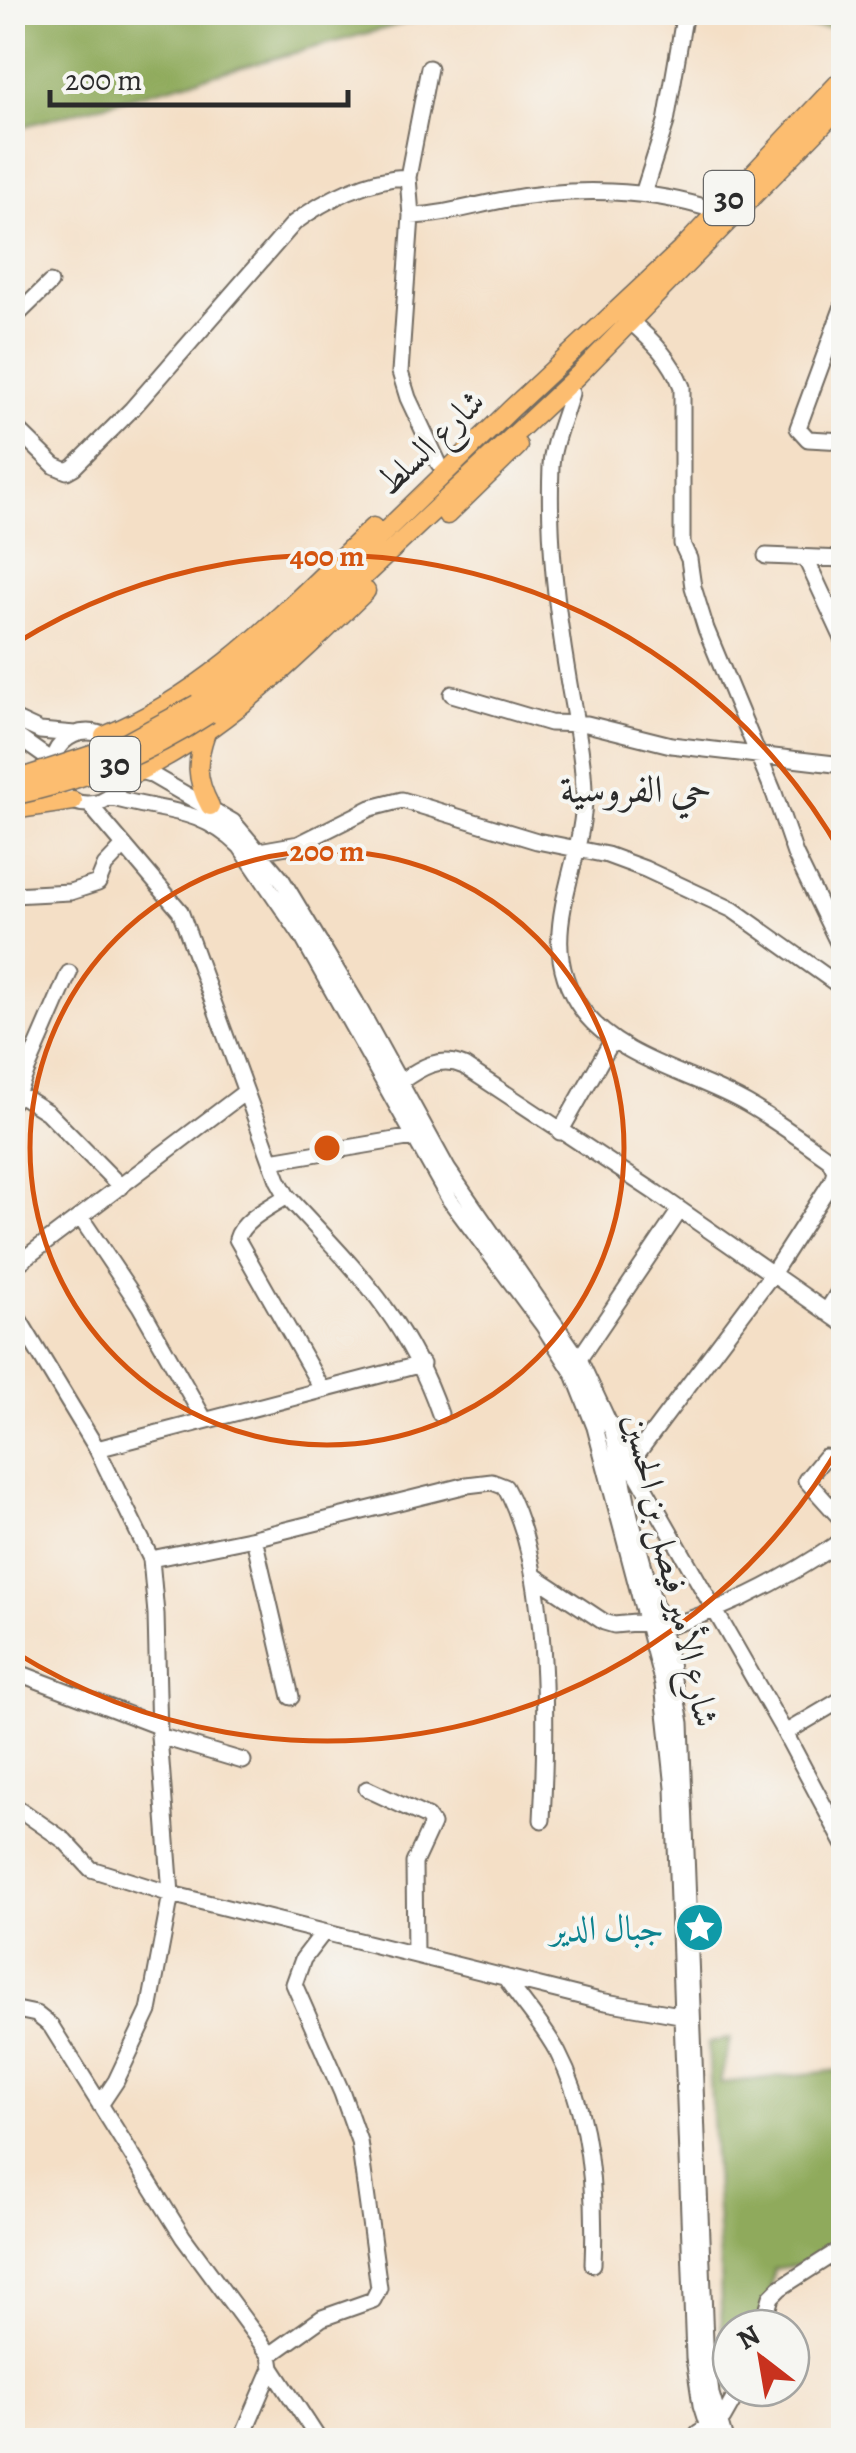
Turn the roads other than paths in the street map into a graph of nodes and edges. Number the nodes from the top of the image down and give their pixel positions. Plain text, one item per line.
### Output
1 (685, 12) edge
2 (429, 68) dead end
3 (844, 78) edge
4 (844, 103) edge
5 (408, 177) junction
6 (643, 194) junction
7 (716, 211) junction
8 (411, 216) junction
9 (50, 284) dead end
10 (844, 302) edge
11 (12, 320) edge
12 (840, 323) edge
13 (625, 326) junction
14 (571, 393) junction
15 (12, 424) edge
16 (844, 441) edge
17 (438, 472) junction
18 (766, 556) dead end
19 (806, 559) junction
20 (844, 559) edge
21 (844, 641) edge
22 (452, 694) dead end
23 (12, 718) edge
24 (575, 724) junction
25 (206, 732) junction
26 (12, 733) edge
27 (76, 734) junction
28 (104, 736) junction
29 (757, 757) junction
30 (53, 764) junction
31 (843, 765) edge
32 (12, 772) edge
33 (129, 772) junction
34 (12, 781) edge
35 (12, 796) edge
36 (110, 797) junction
37 (81, 802) junction
38 (210, 806) junction
39 (12, 810) edge
40 (299, 844) junction
41 (124, 846) junction
42 (578, 848) junction
43 (260, 851) junction
44 (282, 880) junction
45 (12, 895) edge
46 (844, 955) edge
47 (69, 973) dead end
48 (843, 987) edge
49 (612, 1041) junction
50 (400, 1082) junction
51 (246, 1092) junction
52 (15, 1098) edge
53 (560, 1132) junction
54 (421, 1136) junction
55 (270, 1162) junction
56 (121, 1187) junction
57 (287, 1196) junction
58 (680, 1210) junction
59 (80, 1218) junction
60 (12, 1268) edge
61 (772, 1274) junction
62 (844, 1284) edge
63 (12, 1308) edge
64 (826, 1312) junction
65 (844, 1324) edge
66 (579, 1359) junction
67 (422, 1364) junction
68 (322, 1389) junction
69 (440, 1414) dead end
70 (204, 1419) junction
71 (613, 1432) junction
72 (97, 1449) junction
73 (825, 1457) dead end
74 (630, 1462) junction
75 (844, 1522) edge
76 (254, 1538) junction
77 (844, 1539) edge
78 (151, 1560) junction
79 (536, 1577) junction
80 (647, 1599) junction
81 (712, 1610) junction
82 (646, 1622) junction
83 (662, 1628) junction
84 (24, 1675) dead end
85 (291, 1697) dead end
86 (844, 1698) edge
87 (158, 1731) junction
88 (785, 1733) junction
89 (243, 1761) dead end
90 (366, 1789) dead end
91 (12, 1804) edge
92 (542, 1820) dead end
93 (842, 1837) edge
94 (171, 1894) junction
95 (323, 1932) junction
96 (415, 1954) junction
97 (505, 1977) junction
98 (12, 2009) edge
99 (688, 2017) junction
100 (100, 2105) junction
101 (844, 2246) edge
102 (593, 2264) dead end
103 (768, 2308) edge
104 (271, 2362) junction
105 (727, 2408) edge
106 (713, 2430) edge
107 (240, 2440) edge
108 (319, 2440) edge
109 (696, 2440) edge
110 (725, 2440) edge

1 - 6 street
2 - 5 street
3 - 7 main road, 30
4 - 13 main road, شارع السلط / 30
5 - 8 street
5 - 15 street
6 - 7 street
6 - 8 street
7 - 17 main road, 30
8 - 17 street
9 - 11 street
10 - 12 street
12 - 16 street
13 - 14 main road
13 - 29 street
13 - 35 main road, شارع السلط / 30, bridge
14 - 24 street
14 - 25 main road
17 - 28 main road
17 - 34 main road, شارع السلط / 30, bridge
18 - 19 street
19 - 20 street
19 - 21 street
22 - 24 street
23 - 27 street
24 - 29 street
24 - 42 street
25 - 33 main road
25 - 38 main road
26 - 30 street
27 - 28 street
27 - 30 street
28 - 33 street
29 - 31 street
29 - 46 street
30 - 32 main road
30 - 37 street
33 - 36 street
33 - 38 street, شارع الأمير فيصل بن الحسين
36 - 37 street
36 - 54 street, شارع الأمير فيصل بن الحسين
37 - 39 main road
37 - 41 street
38 - 43 street, شارع الأمير فيصل بن الحسين
40 - 42 street
40 - 43 street
40 - 44 street
41 - 45 street
41 - 51 street
42 - 48 street
42 - 49 street
43 - 44 street, شارع الأمير فيصل بن الحسين
44 - 50 street, شارع الأمير فيصل بن الحسين
47 - 52 street
49 - 53 street
49 - 61 street
50 - 53 street
50 - 54 street, شارع الأمير فيصل بن الحسين
51 - 55 street
51 - 56 street
52 - 56 street
53 - 58 street
54 - 55 street
54 - 66 street, شارع الأمير فيصل بن الحسين
54 - 80 street, شارع الأمير فيصل بن الحسين
55 - 57 street
56 - 59 street
57 - 67 street
57 - 68 street
58 - 61 street
58 - 66 street
59 - 60 street
59 - 70 street
61 - 64 street
61 - 74 street
62 - 64 street
63 - 72 street
64 - 65 street
66 - 71 street, شارع الأمير فيصل بن الحسين
67 - 68 street
67 - 69 street
68 - 70 street
70 - 72 street
71 - 74 street
71 - 80 street, شارع الأمير فيصل بن الحسين
72 - 78 street
73 - 75 street
74 - 81 street
76 - 78 street
76 - 79 street
76 - 85 street
77 - 81 street
78 - 87 street
79 - 82 street
79 - 92 street
80 - 82 street, شارع الأمير فيصل بن الحسين
80 - 83 street, شارع الأمير فيصل بن الحسين
81 - 83 street
81 - 88 street
82 - 99 street, شارع الأمير فيصل بن الحسين
83 - 99 street, شارع الأمير فيصل بن الحسين
84 - 87 street
86 - 88 street
87 - 89 street
87 - 94 street
88 - 93 street
90 - 96 street
91 - 94 street
94 - 95 street
94 - 100 street
95 - 96 street
95 - 104 street
96 - 97 street
97 - 99 street
97 - 102 street
98 - 100 street
99 - 106 street, شارع الأمير فيصل بن الحسين
100 - 104 street
101 - 103 street
104 - 107 street
104 - 108 street
105 - 106 street
106 - 109 street
106 - 110 street, شارع الأمير فيصل بن الحسين

